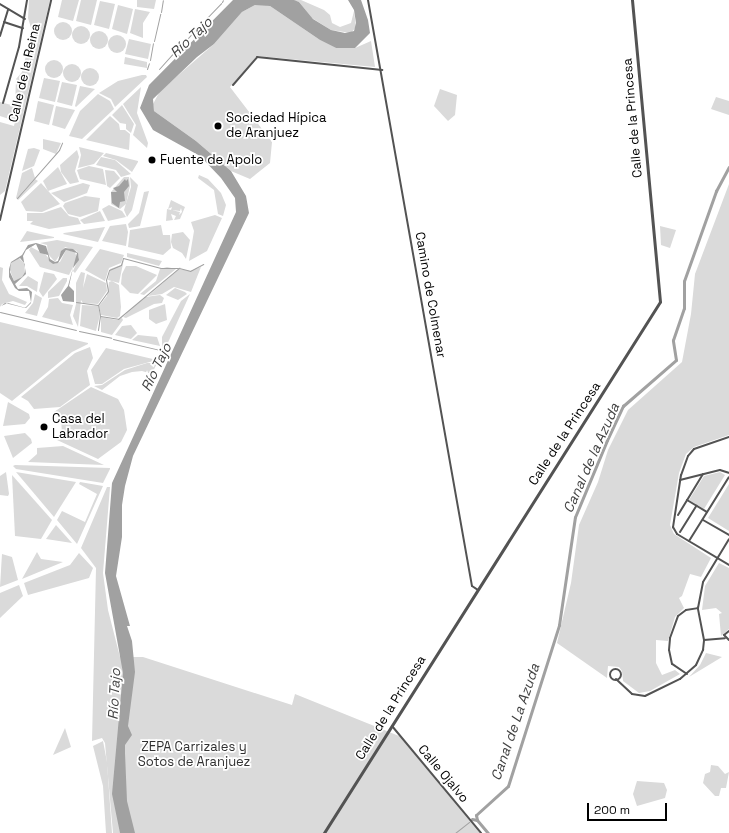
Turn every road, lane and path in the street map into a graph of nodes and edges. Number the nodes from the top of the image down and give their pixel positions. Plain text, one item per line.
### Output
1 (27, 0) edge
2 (50, 0) edge
3 (368, 0) edge
4 (632, 0) edge
5 (0, 4) edge
6 (8, 9) junction
7 (25, 19) junction
8 (4, 22) junction
9 (23, 28) junction
10 (0, 36) edge
11 (382, 70) junction
12 (233, 85) dead end
13 (3, 103) dead end
14 (0, 198) edge
15 (5, 198) junction
16 (0, 220) edge
17 (729, 438) edge
18 (729, 473) edge
19 (703, 474) junction
20 (729, 477) edge
21 (680, 480) junction
22 (687, 500) junction
23 (696, 506) junction
24 (707, 512) junction
25 (678, 515) dead end
26 (703, 520) junction
27 (680, 532) dead end
28 (729, 536) edge
29 (729, 539) edge
30 (689, 541) junction
31 (717, 558) junction
32 (729, 565) edge
33 (478, 590) junction
34 (698, 608) junction
35 (729, 631) edge
36 (725, 638) junction
37 (704, 640) junction
38 (729, 640) edge
39 (687, 674) junction
40 (616, 679) junction
41 (392, 726) junction
42 (324, 833) edge
43 (481, 833) edge

1 - 7 street
2 - 15 street, Calle de la Reina
3 - 11 street, Camino de Colmenar
4 - 33 street, Calle de la Princesa
5 - 6 street
6 - 7 street
6 - 8 street
7 - 9 street
8 - 9 street
8 - 10 street
9 - 13 street
11 - 12 street
11 - 33 street, Camino de Colmenar
14 - 15 street
15 - 16 street, Calle de la Reina
17 - 21 street
18 - 19 street
19 - 21 street
19 - 22 street
20 - 24 street
21 - 30 street
22 - 23 street
22 - 25 street
23 - 24 street
23 - 27 street
24 - 26 street
26 - 28 street
26 - 30 street
29 - 31 street
30 - 31 street
31 - 32 street
31 - 34 street
33 - 41 street, Calle de la Princesa
34 - 37 street
34 - 39 street
35 - 36 street
36 - 37 street
36 - 38 street
37 - 39 street
39 - 40 street
40 - 40 street
41 - 42 street, Calle de la Princesa
41 - 43 street, Calle Ojalvo

